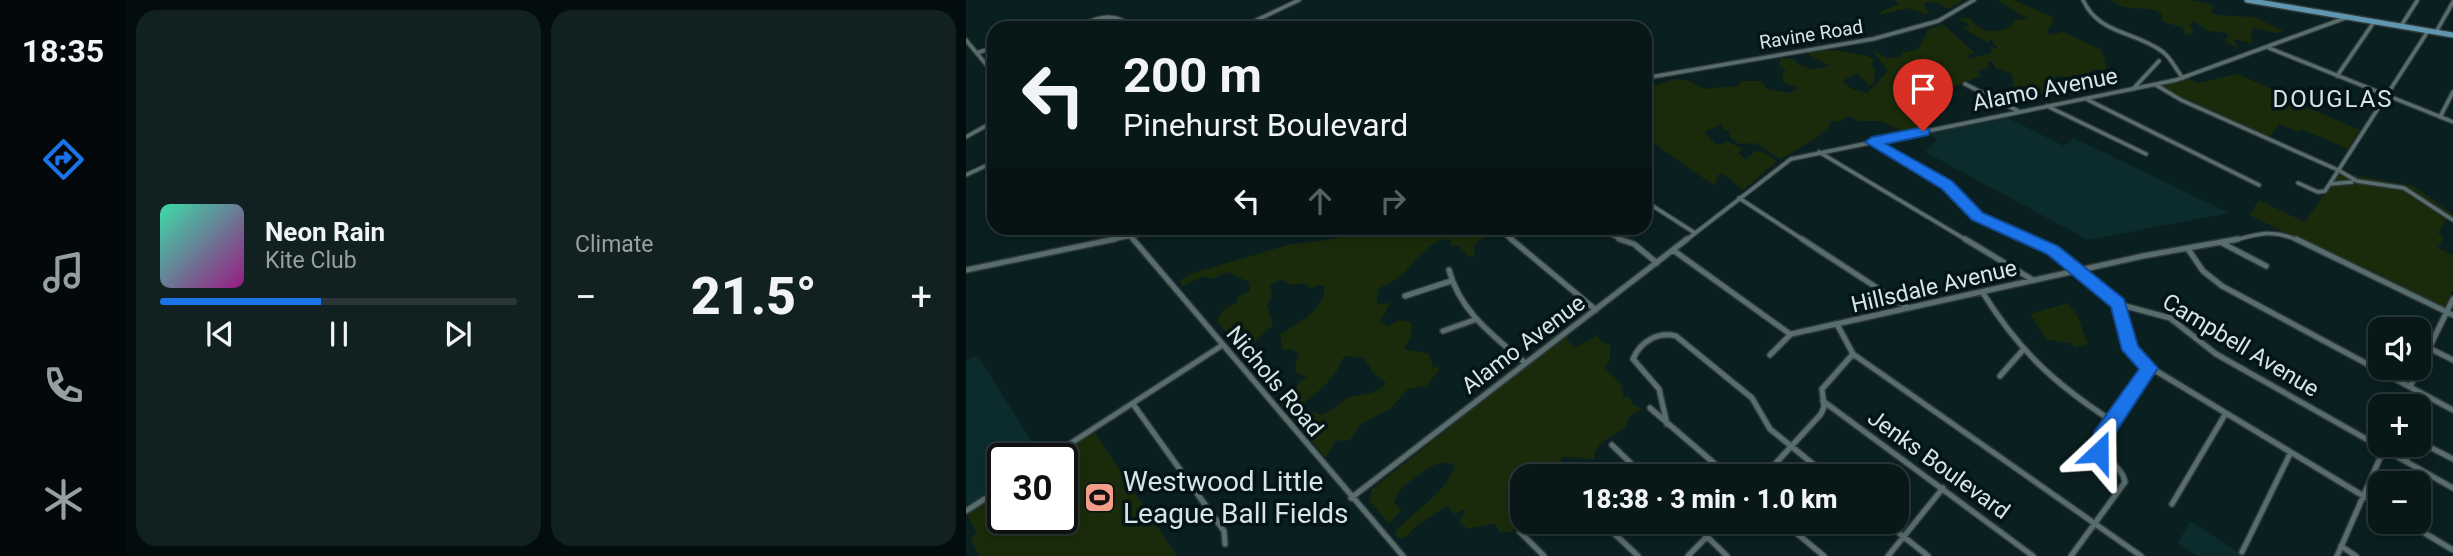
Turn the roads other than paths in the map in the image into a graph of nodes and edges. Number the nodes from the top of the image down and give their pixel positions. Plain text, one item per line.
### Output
1 (1299, 0) edge
2 (1975, 0) edge
3 (2247, 0) edge
4 (2417, 1) edge
5 (2083, 2) edge
6 (2452, 3) edge
7 (2339, 18) junction
8 (1093, 21) edge
9 (1127, 21) edge
10 (1255, 21) edge
11 (2374, 22) junction
12 (2401, 26) junction
13 (2428, 31) junction
14 (2436, 32) junction
15 (2453, 36) edge
16 (966, 40) edge
17 (2267, 48) junction
18 (987, 49) edge
19 (977, 53) junction
20 (2159, 61) dead end
21 (987, 65) edge
22 (2337, 76) junction
23 (1652, 77) edge
24 (2183, 78) junction
25 (1965, 84) dead end
26 (2156, 85) junction
27 (2133, 89) junction
28 (2453, 92) edge
29 (2388, 96) junction
30 (2086, 99) junction
31 (2047, 106) junction
32 (2019, 111) junction
33 (2440, 117) junction
34 (2453, 122) edge
35 (987, 127) edge
36 (966, 137) edge
37 (1872, 142) junction
38 (1819, 152) junction
39 (2146, 154) dead end
40 (987, 165) edge
41 (2338, 170) junction
42 (966, 175) edge
43 (2353, 181) junction
44 (2298, 183) dead end
45 (2329, 184) junction
46 (2259, 185) dead end
47 (1739, 198) junction
48 (1652, 205) edge
49 (2453, 220) edge
50 (1695, 233) junction
51 (1135, 235) edge
52 (1505, 235) edge
53 (1607, 235) edge
54 (1130, 236) junction
55 (2224, 244) junction
56 (2188, 249) junction
57 (1672, 250) junction
58 (1657, 262) junction
59 (2266, 266) dead end
60 (966, 270) edge
61 (1449, 270) dead end
62 (2078, 271) junction
63 (1451, 281) junction
64 (2034, 281) junction
65 (1983, 293) junction
66 (1405, 296) dead end
67 (2453, 299) edge
68 (2118, 304) junction
69 (1909, 309) junction
70 (1596, 310) junction
71 (2446, 312) junction
72 (2453, 315) edge
73 (1477, 318) junction
74 (1838, 326) junction
75 (1444, 331) dead end
76 (1791, 334) junction
77 (2431, 344) edge
78 (1221, 346) junction
79 (2431, 349) edge
80 (2022, 351) junction
81 (1853, 354) junction
82 (1770, 355) dead end
83 (2453, 359) edge
84 (1525, 363) junction
85 (2150, 368) junction
86 (2000, 376) dead end
87 (2413, 380) edge
88 (2410, 387) junction
89 (1823, 401) junction
90 (1133, 404) junction
91 (1650, 408) dead end
92 (2453, 410) edge
93 (2227, 413) junction
94 (2112, 421) junction
95 (1667, 424) junction
96 (2368, 440) edge
97 (1072, 443) edge
98 (1612, 445) dead end
99 (1792, 447) junction
100 (2431, 447) edge
101 (2291, 452) junction
102 (2380, 457) edge
103 (2399, 457) edge
104 (2408, 457) edge
105 (2453, 460) edge
106 (2406, 461) junction
107 (1632, 464) edge
108 (1715, 464) edge
109 (1776, 464) edge
110 (1813, 464) edge
111 (1943, 488) junction
112 (2453, 488) edge
113 (2362, 495) junction
114 (987, 497) edge
115 (1351, 498) junction
116 (2368, 499) edge
117 (2172, 505) dead end
118 (966, 511) edge
119 (2095, 524) junction
120 (1522, 534) edge
121 (1615, 534) edge
122 (1797, 534) edge
123 (1901, 534) edge
124 (2426, 534) edge
125 (1707, 536) joint
126 (1904, 536) junction
127 (1225, 544) dead end
128 (2341, 546) junction
129 (2453, 550) edge
130 (2242, 552) dead end
131 (1403, 556) edge
132 (1544, 556) edge
133 (1638, 556) edge
134 (1688, 556) edge
135 (1727, 556) edge
136 (1824, 556) edge
137 (1888, 556) edge
138 (1928, 556) edge
139 (2034, 556) edge
140 (2071, 556) edge
141 (2141, 556) edge
142 (2337, 556) edge
143 (2356, 556) edge

1 - 10 street
2 - 23 street, Ravine Road
3 - 7 main road
4 - 12 street
5 - 24 street
6 - 14 street
7 - 11 main road
7 - 17 street, Alamo Avenue
8 - 9 street
11 - 12 main road
11 - 22 street
12 - 13 main road
13 - 14 main road
13 - 29 street
14 - 15 main road
16 - 19 street
17 - 22 street
17 - 24 street, Alamo Avenue
18 - 19 street
19 - 21 street
20 - 27 street
22 - 29 street
24 - 26 street, Alamo Avenue
25 - 32 street
26 - 27 street, Alamo Avenue
26 - 41 street
27 - 30 street, Alamo Avenue
28 - 33 street
29 - 33 street
29 - 41 street
30 - 31 street, Alamo Avenue
30 - 46 street
31 - 32 street, Alamo Avenue
31 - 39 street
32 - 37 street, Alamo Avenue
33 - 34 street
35 - 36 street
37 - 38 street, Alamo Avenue
37 - 62 street
38 - 47 street, Alamo Avenue
38 - 64 street
40 - 42 street
41 - 43 street
41 - 45 street
43 - 45 street
43 - 49 street
44 - 45 street
47 - 50 street, Alamo Avenue
47 - 69 street
48 - 50 street
50 - 57 street, Alamo Avenue
51 - 54 street
52 - 70 street
53 - 58 street
54 - 60 street
54 - 78 street, Nichols Road
55 - 56 street, Hillsdale Avenue
55 - 59 street
55 - 71 street, Hillsdale Avenue
56 - 62 street, Hillsdale Avenue
56 - 88 street
57 - 58 street, Alamo Avenue
57 - 76 street
58 - 70 street, Alamo Avenue
61 - 63 street
62 - 64 street, Hillsdale Avenue
62 - 68 street
63 - 66 street
63 - 73 street
64 - 65 street, Hillsdale Avenue
65 - 69 street, Hillsdale Avenue
65 - 80 street
67 - 71 street
68 - 85 street
68 - 96 street, Campbell Avenue
69 - 74 street, Hillsdale Avenue
70 - 84 street, Alamo Avenue
71 - 72 street
71 - 77 street
73 - 75 street
73 - 84 street
74 - 76 street, Hillsdale Avenue
74 - 81 street
76 - 82 street
78 - 90 street
78 - 115 street, Nichols Road
79 - 83 street
80 - 86 street
80 - 94 street
81 - 89 street
81 - 119 street
84 - 115 street, Alamo Avenue
85 - 93 street
85 - 94 street
87 - 88 street
88 - 92 street
89 - 99 street
89 - 111 street, Jenks Boulevard
90 - 97 street
90 - 127 street
91 - 95 street
93 - 101 street
93 - 117 street
94 - 119 street
95 - 99 street
95 - 108 street
98 - 107 street
99 - 109 street
99 - 110 street
100 - 105 street
101 - 113 street
101 - 130 street
102 - 113 street
103 - 106 street, Campbell Avenue
104 - 106 street
106 - 112 street, Campbell Avenue
111 - 126 street
111 - 139 street, Jenks Boulevard
113 - 116 street
113 - 128 street
114 - 118 street
115 - 131 street, Nichols Road
119 - 140 street
119 - 141 street
120 - 132 street
121 - 133 street
122 - 136 street
123 - 126 street
124 - 129 street
125 - 134 street
125 - 135 street
126 - 137 street
126 - 138 street
128 - 142 street
128 - 143 street

